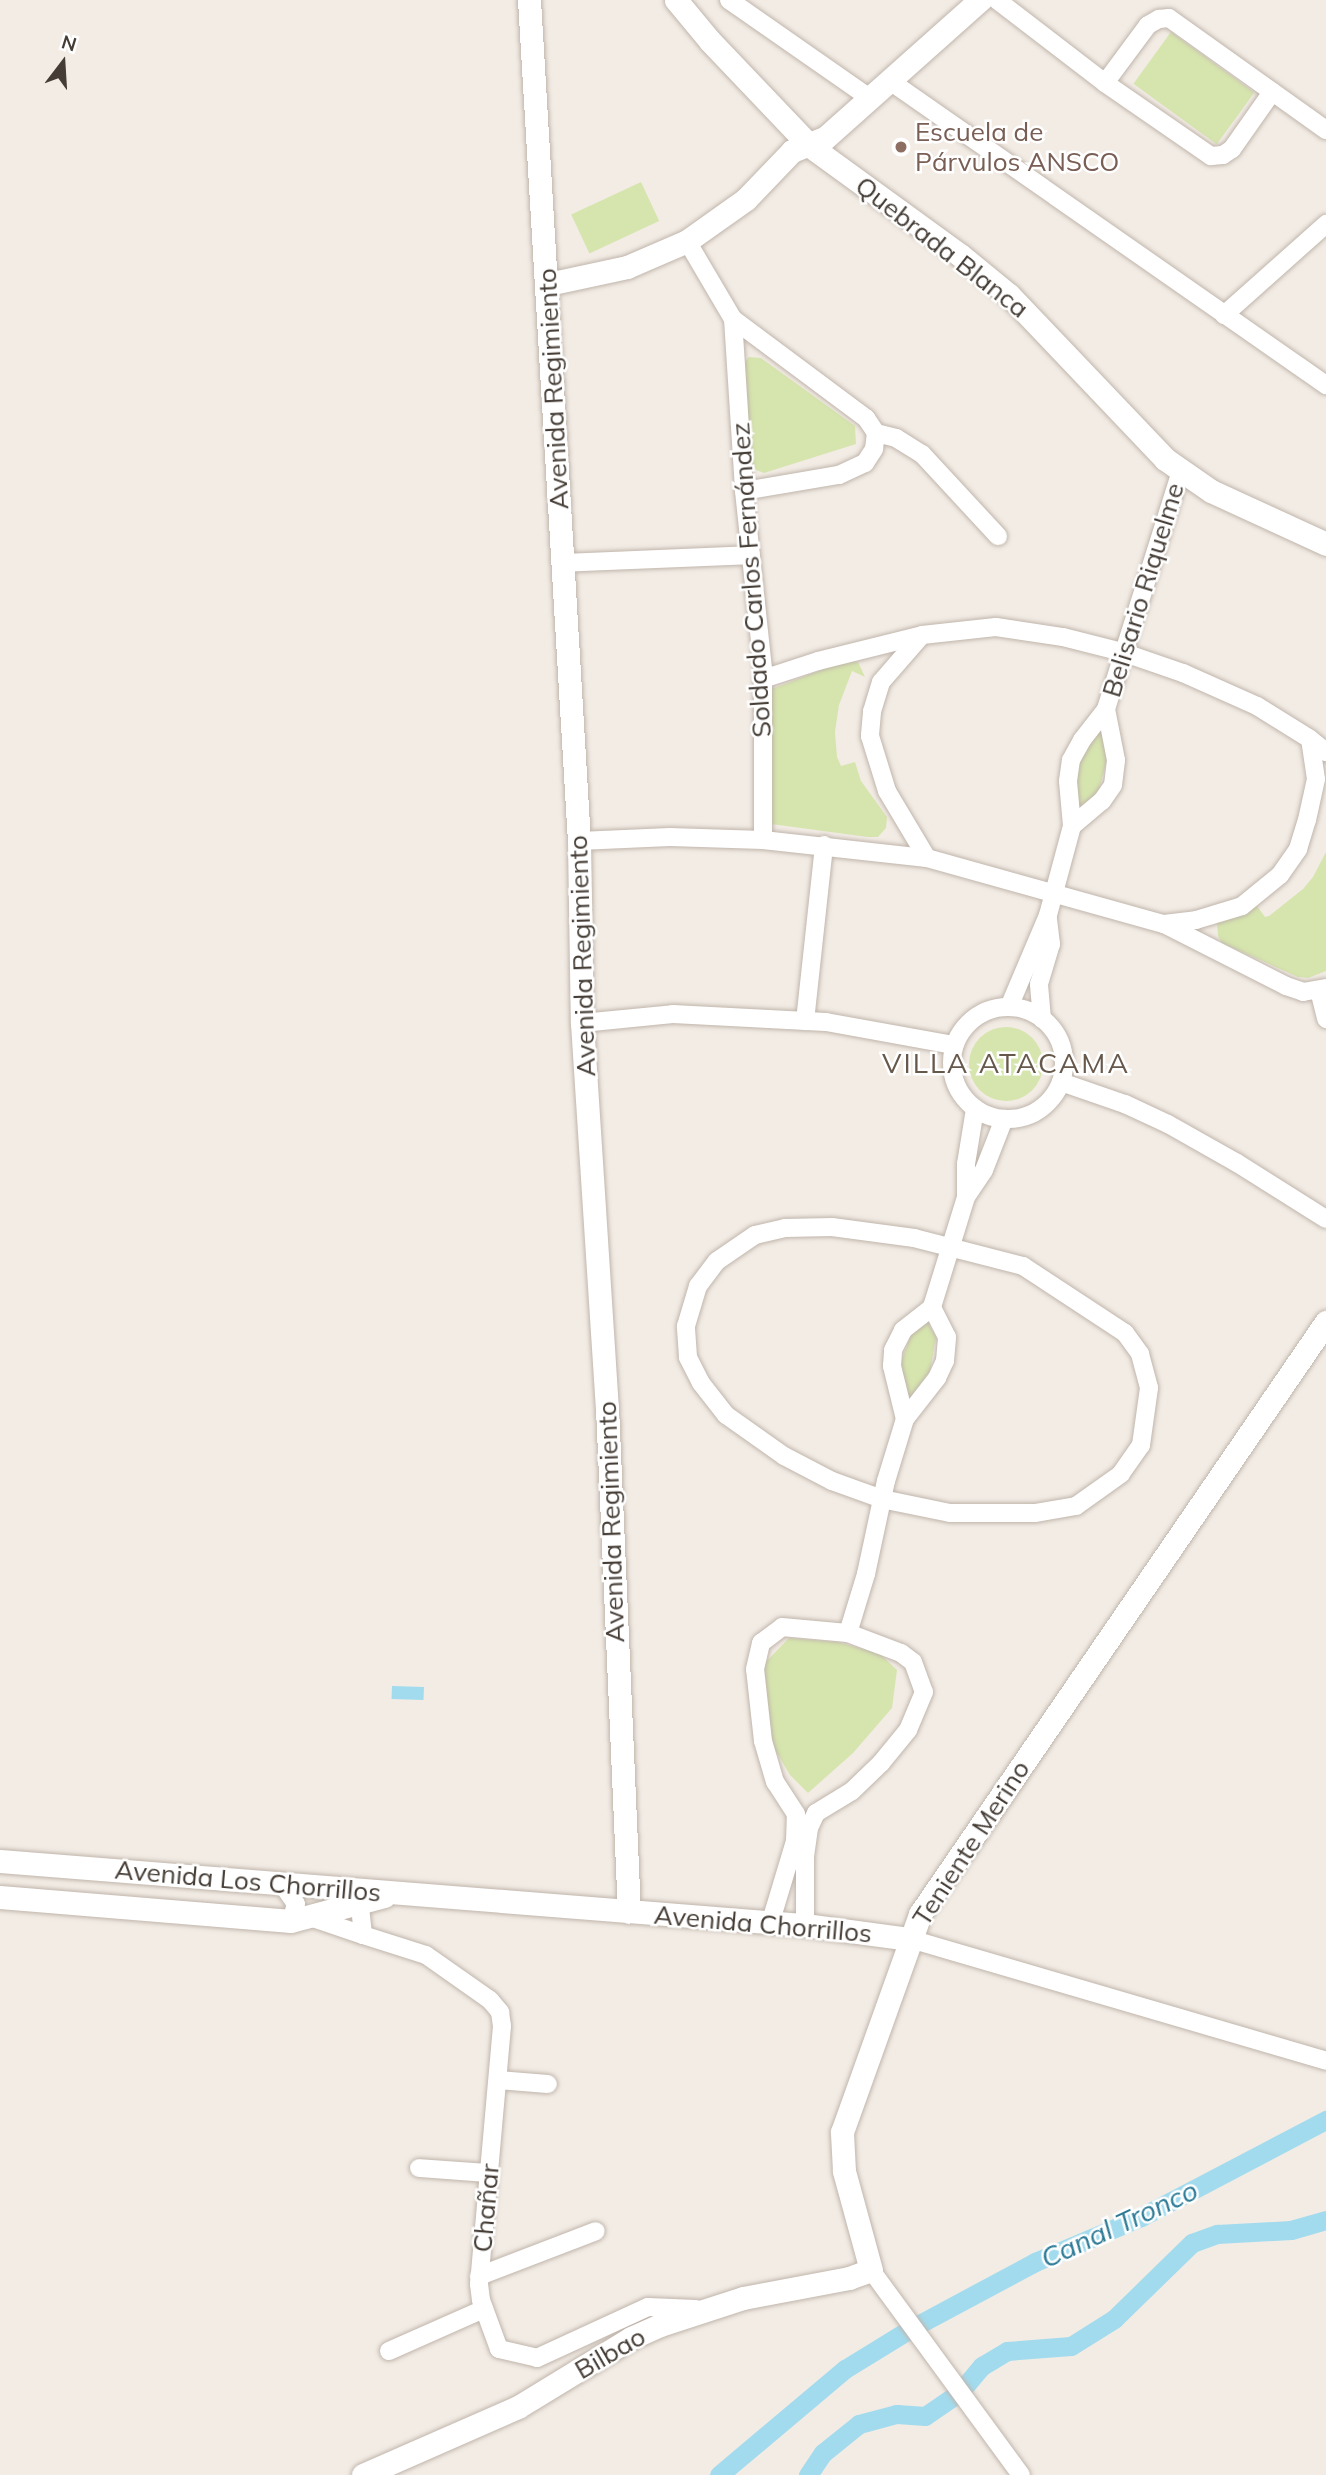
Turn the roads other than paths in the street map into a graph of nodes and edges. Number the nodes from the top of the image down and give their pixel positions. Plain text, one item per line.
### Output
1 (529, 0) edge
2 (676, 0) edge
3 (729, 0) edge
4 (980, 0) edge
5 (997, 0) edge
6 (890, 81) junction
7 (1105, 83) junction
8 (1272, 92) junction
9 (871, 99) junction
10 (1326, 130) edge
11 (810, 146) junction
12 (1323, 231) edge
13 (687, 241) junction
14 (548, 284) junction
15 (1224, 315) junction
16 (733, 319) junction
17 (1326, 385) edge
18 (876, 433) junction
19 (1181, 471) junction
20 (744, 491) junction
21 (998, 536) dead end
22 (1326, 544) edge
23 (751, 555) junction
24 (561, 563) junction
25 (922, 635) junction
26 (1122, 652) junction
27 (763, 679) junction
28 (1106, 709) junction
29 (1310, 739) junction
30 (1326, 752) edge
31 (1072, 826) junction
32 (763, 840) junction
33 (579, 841) junction
34 (824, 845) junction
35 (927, 858) junction
36 (1052, 892) junction
37 (1048, 915) junction
38 (1164, 924) junction
39 (1323, 989) edge
40 (1009, 1007) junction
41 (1326, 1018) edge
42 (1042, 1019) junction
43 (805, 1021) junction
44 (582, 1023) junction
45 (954, 1045) junction
46 (1061, 1082) junction
47 (975, 1109) junction
48 (1004, 1119) junction
49 (966, 1197) junction
50 (1326, 1219) edge
51 (951, 1247) junction
52 (932, 1307) junction
53 (1326, 1322) edge
54 (905, 1419) junction
55 (882, 1499) junction
56 (848, 1633) junction
57 (794, 1807) junction
58 (816, 1813) junction
59 (0, 1861) edge
60 (282, 1884) junction
61 (394, 1893) junction
62 (0, 1897) edge
63 (360, 1905) junction
64 (629, 1912) junction
65 (299, 1919) junction
66 (770, 1924) junction
67 (805, 1925) junction
68 (363, 1935) junction
69 (911, 1939) junction
70 (1326, 2061) edge
71 (498, 2080) junction
72 (548, 2084) dead end
73 (419, 2168) dead end
74 (489, 2173) junction
75 (596, 2231) dead end
76 (871, 2270) junction
77 (479, 2276) junction
78 (484, 2309) junction
79 (699, 2310) junction
80 (389, 2351) dead end
81 (363, 2475) edge
82 (1021, 2475) edge

1 - 14 street, Avenida Regimiento
2 - 11 street, Quebrada Blanca
3 - 9 street
4 - 6 street
5 - 7 street
6 - 9 street
6 - 15 street
7 - 8 street
7 - 8 street
8 - 10 street
9 - 11 street
11 - 13 street
11 - 19 street, Quebrada Blanca
12 - 15 street
13 - 14 street
13 - 16 street
14 - 24 street, Avenida Regimiento
15 - 17 street
16 - 18 street
16 - 20 street, Soldado Carlos Fernández
18 - 20 street
18 - 21 street
19 - 22 street, Quebrada Blanca
19 - 26 street, Belisario Riquelme
20 - 23 street, Soldado Carlos Fernández
23 - 24 street
23 - 27 street, Soldado Carlos Fernández
24 - 33 street, Avenida Regimiento
25 - 26 street
25 - 27 street
25 - 35 street
26 - 28 street, Belisario Riquelme
26 - 29 street
27 - 32 street, Soldado Carlos Fernández
28 - 31 street, Belisario Riquelme
28 - 31 street, Belisario Riquelme
29 - 30 street
29 - 38 street
31 - 36 street, Belisario Riquelme
32 - 33 street
32 - 34 street
33 - 44 street, Avenida Regimiento
34 - 35 street
34 - 43 street
35 - 36 street
36 - 37 street, Belisario Riquelme
36 - 38 street
37 - 40 street, Belisario Riquelme
37 - 42 street, Belisario Riquelme
38 - 39 street
39 - 41 street
40 - 42 street
40 - 45 street
42 - 46 street, Belisario Riquelme
43 - 44 street
43 - 45 street
44 - 64 street, Avenida Regimiento
45 - 47 street
46 - 48 street
46 - 50 street
47 - 48 street
47 - 49 street
48 - 49 street
49 - 51 street
51 - 52 street
51 - 55 street
51 - 55 street
52 - 54 street
52 - 54 street
53 - 69 street, Teniente Merino
54 - 55 street
55 - 56 street
56 - 57 street
56 - 58 street
57 - 58 street
57 - 66 street
58 - 67 street
59 - 60 street, Avenida Los Chorrillos
60 - 61 street, Avenida Los Chorrillos
60 - 65 street
61 - 63 street, Avenida Los Chorrillos
61 - 64 street, Avenida Chorrillos
62 - 65 street, Avenida Los Chorrillos
63 - 65 street, Avenida Los Chorrillos
63 - 68 street
64 - 66 street, Avenida Chorrillos
65 - 68 street, Chañar
66 - 67 street, Avenida Chorrillos
67 - 69 street, Avenida Chorrillos
68 - 71 street, Chañar
69 - 70 street, Avenida Chorrillos
69 - 76 street, Teniente Merino
71 - 72 street
71 - 74 street, Chañar
73 - 74 street
74 - 77 street, Chañar
75 - 77 street
76 - 79 street, Bilbao
76 - 82 street, Teniente Merino
77 - 78 street, Chañar
78 - 79 street, Chañar
78 - 80 street
79 - 81 street, Bilbao

